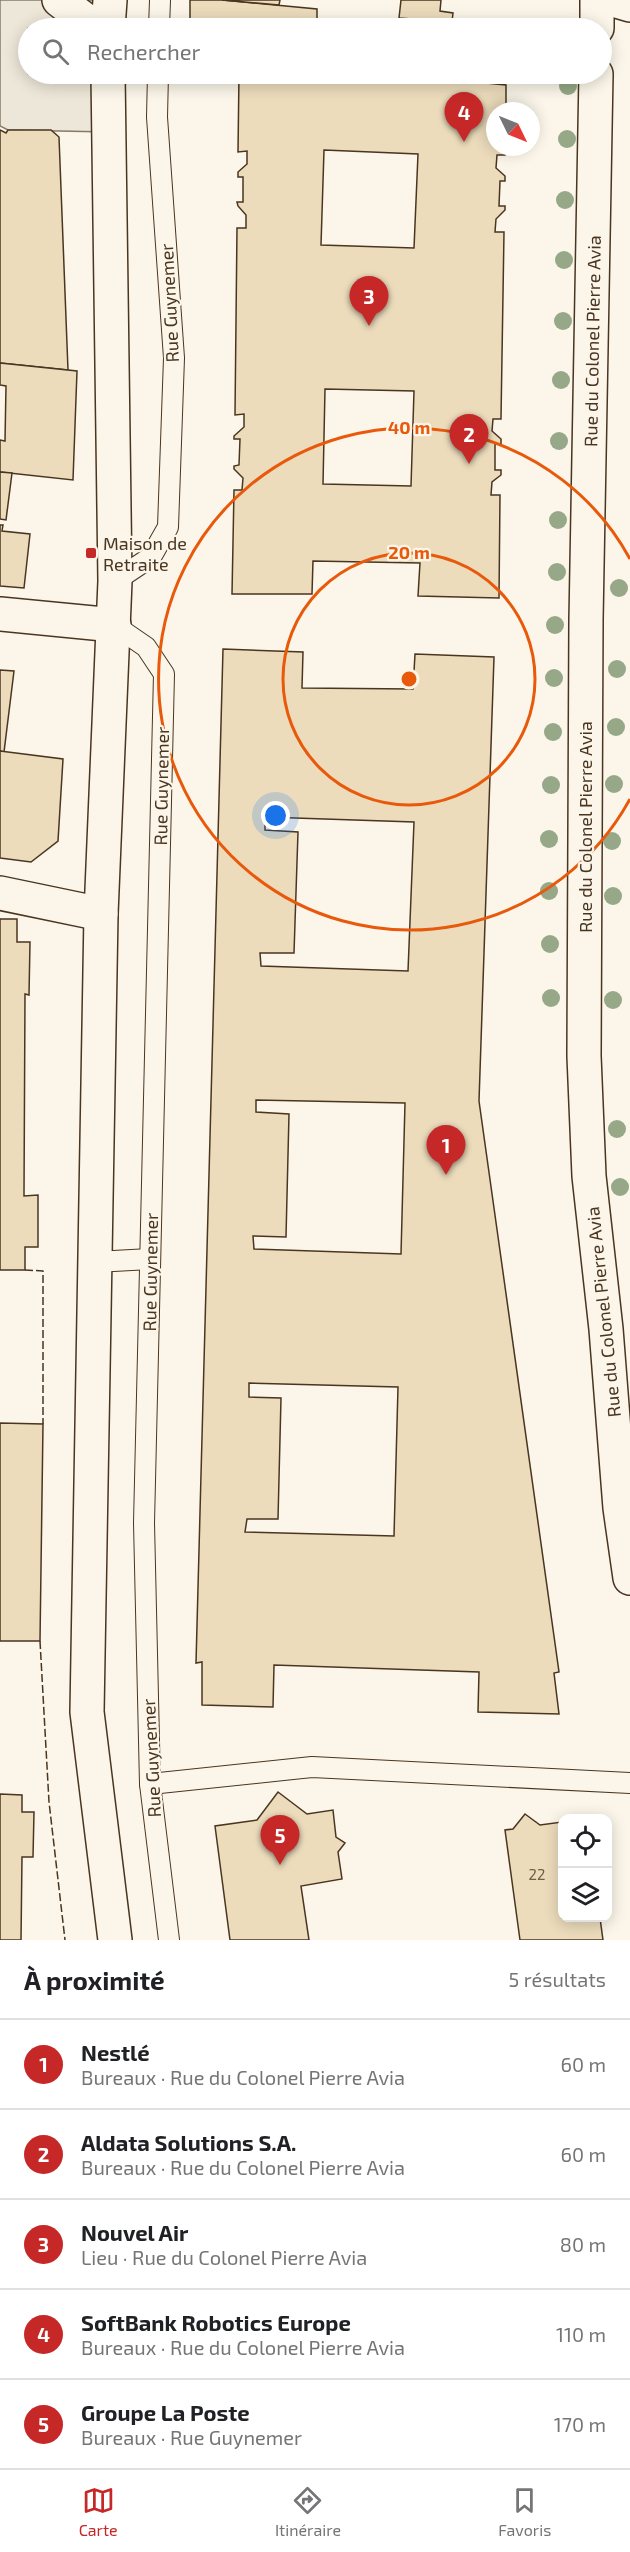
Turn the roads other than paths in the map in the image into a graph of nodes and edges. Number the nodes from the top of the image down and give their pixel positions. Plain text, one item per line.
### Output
1 (59, 0) edge
2 (110, 0) edge
3 (160, 0) edge
4 (597, 0) edge
5 (613, 0) edge
6 (630, 5) edge
7 (83, 18) edge
8 (109, 18) edge
9 (159, 18) edge
10 (597, 18) edge
11 (108, 84) edge
12 (158, 84) edge
13 (596, 84) edge
14 (115, 581) junction
15 (0, 615) edge
16 (114, 625) junction
17 (0, 893) edge
18 (101, 915) junction
19 (150, 1258) junction
20 (95, 1262) junction
21 (630, 1578) edge
22 (630, 1783) edge
23 (150, 1784) junction
24 (115, 1940) edge
25 (169, 1940) edge

1 - 7 main road
2 - 8 main road
3 - 9 lane
4 - 10 main road
5 - 6 main road
11 - 14 main road
12 - 14 lane, Rue Guynemer
13 - 21 main road, Rue du Colonel Pierre Avia
14 - 16 main road
15 - 16 main road
16 - 18 main road
16 - 19 lane, Rue Guynemer
17 - 18 main road
18 - 20 main road
19 - 20 lane
19 - 23 lane, Rue Guynemer
20 - 24 main road
22 - 23 lane
23 - 25 lane, Rue Guynemer

